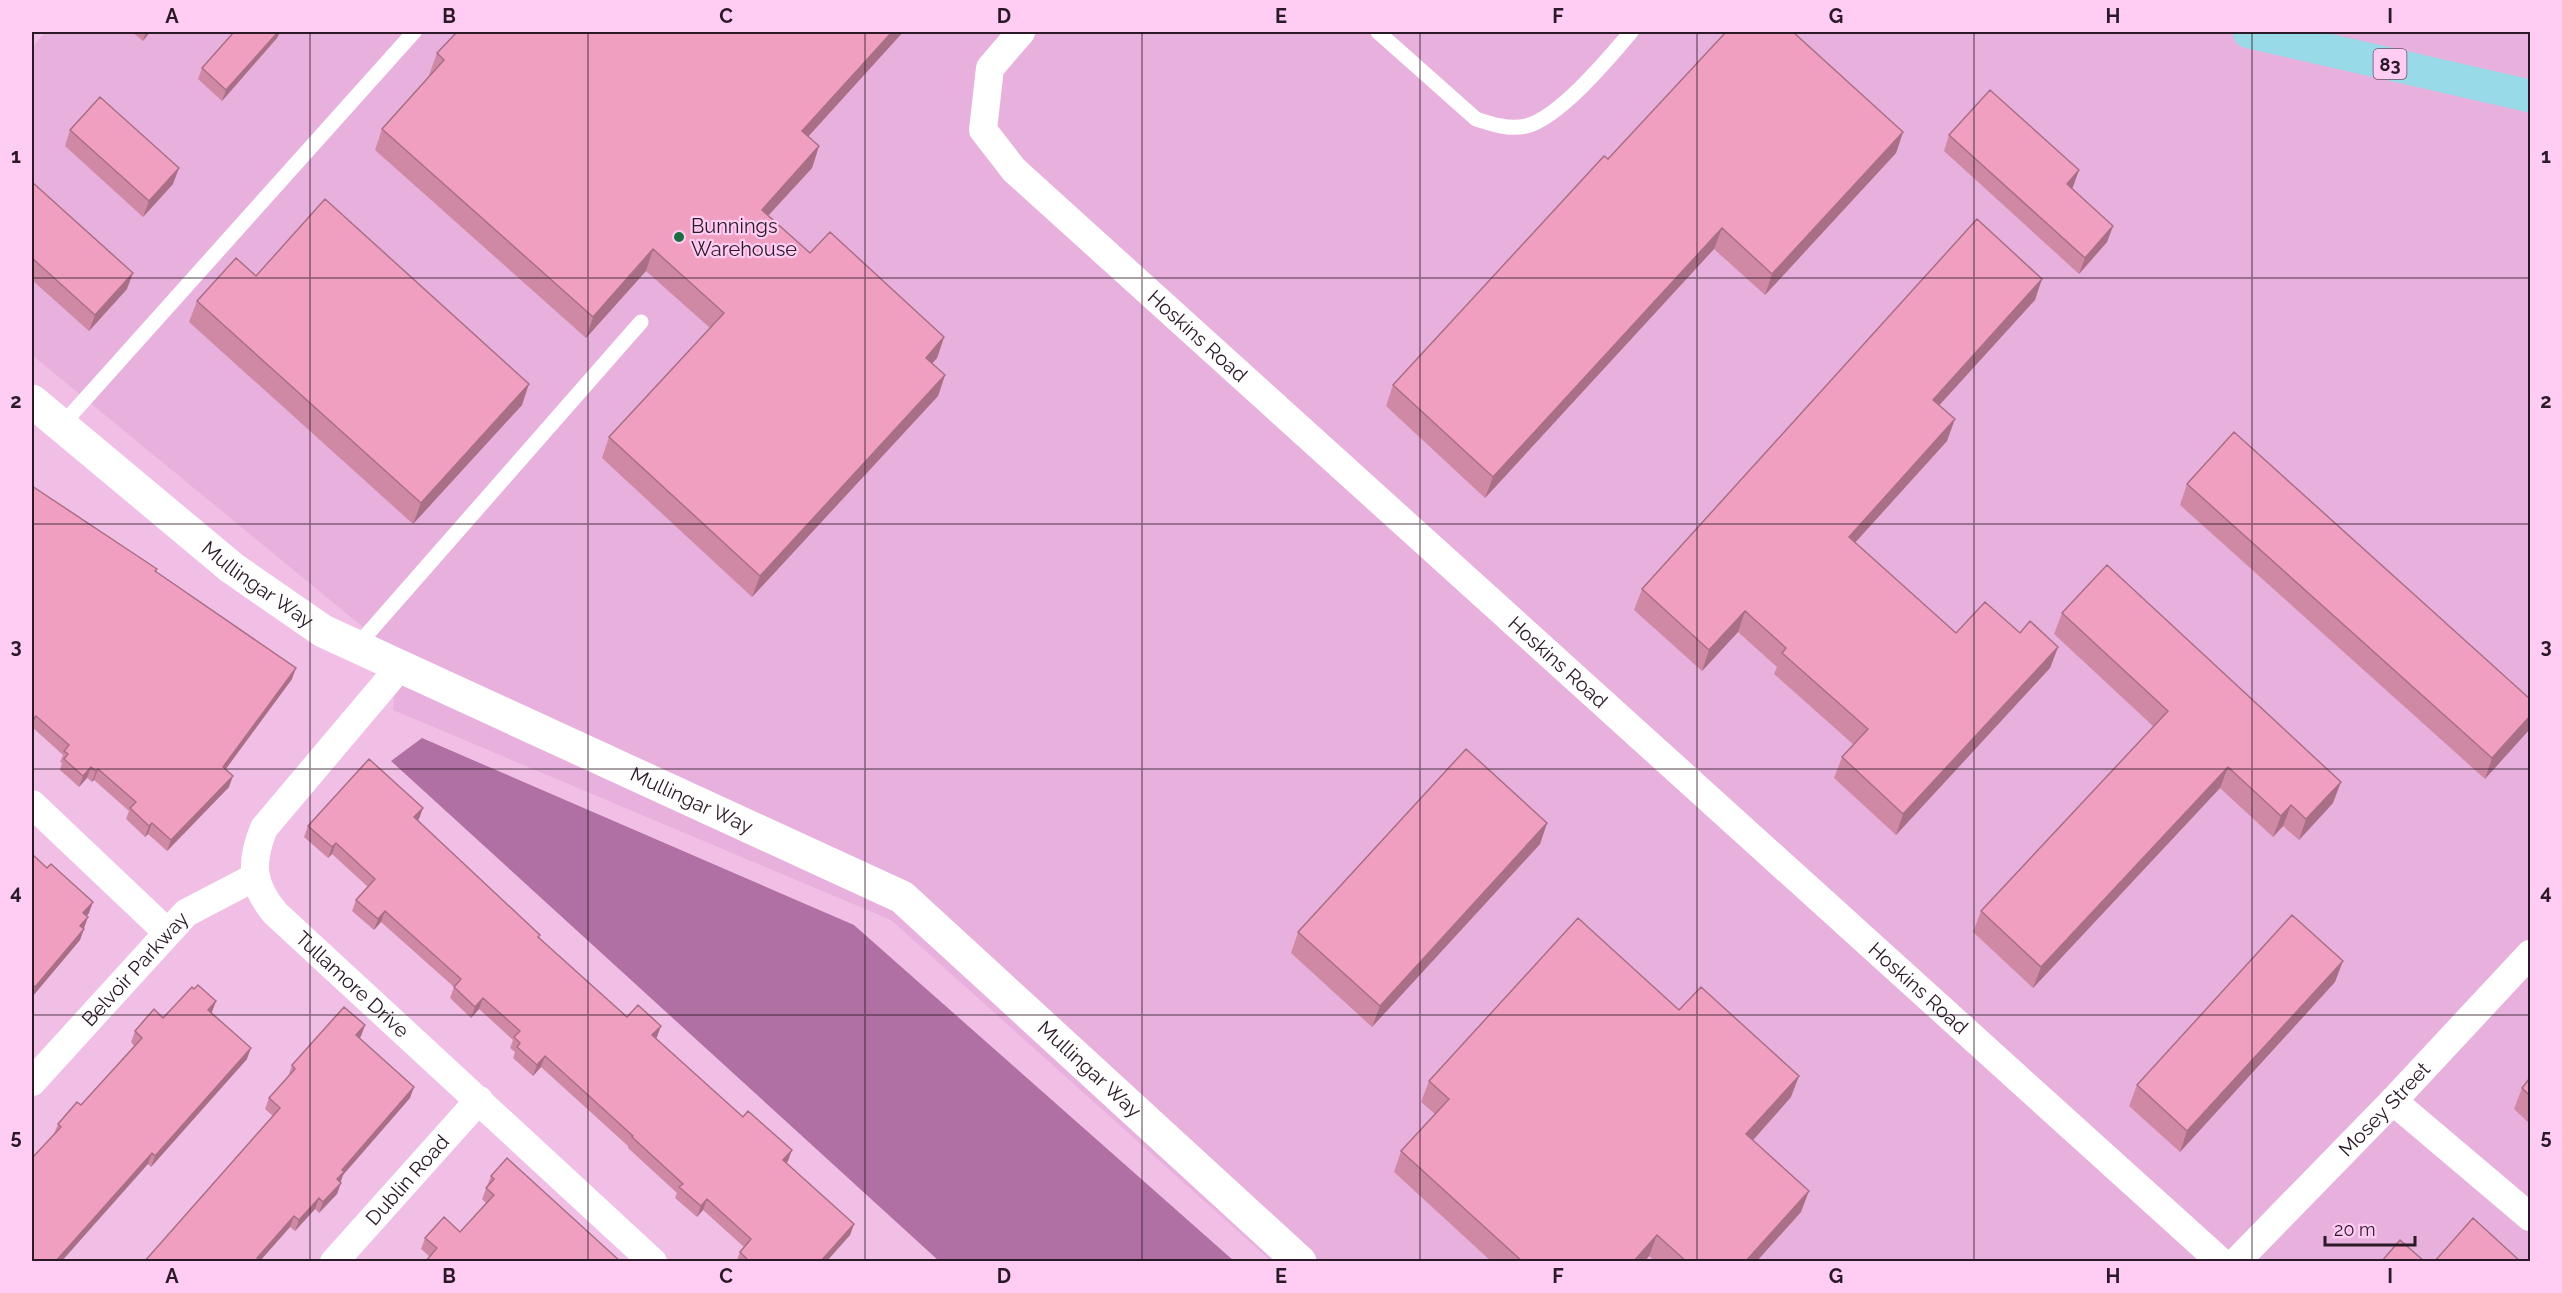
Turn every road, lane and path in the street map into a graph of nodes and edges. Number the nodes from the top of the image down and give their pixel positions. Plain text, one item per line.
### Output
1 (414, 32) edge
2 (1021, 32) edge
3 (1378, 32) edge
4 (1631, 32) edge
5 (2249, 32) edge
6 (2530, 96) edge
7 (640, 322) dead end
8 (33, 403) edge
9 (61, 426) junction
10 (356, 648) junction
11 (399, 668) junction
12 (32, 804) edge
13 (255, 877) junction
14 (167, 932) junction
15 (2530, 954) edge
16 (32, 1082) edge
17 (479, 1100) junction
18 (2393, 1101) junction
19 (2530, 1217) edge
20 (334, 1262) edge
21 (653, 1262) edge
22 (1300, 1262) edge
23 (2221, 1262) edge
24 (2236, 1262) edge

1 - 9 lane
2 - 23 street, Hoskins Road
3 - 4 lane
5 - 6 main road, 83
7 - 10 lane
8 - 9 street, Mullingar Way
9 - 10 street, Mullingar Way
10 - 11 street, Mullingar Way
11 - 13 street, Tullamore Drive
11 - 22 street, Mullingar Way
12 - 14 street
13 - 14 street, Belvoir Parkway
13 - 17 street, Tullamore Drive
14 - 16 street, Belvoir Parkway
15 - 18 street, Mosey Street
17 - 20 street, Dublin Road
17 - 21 street, Tullamore Drive
18 - 19 street
18 - 24 street, Mosey Street

